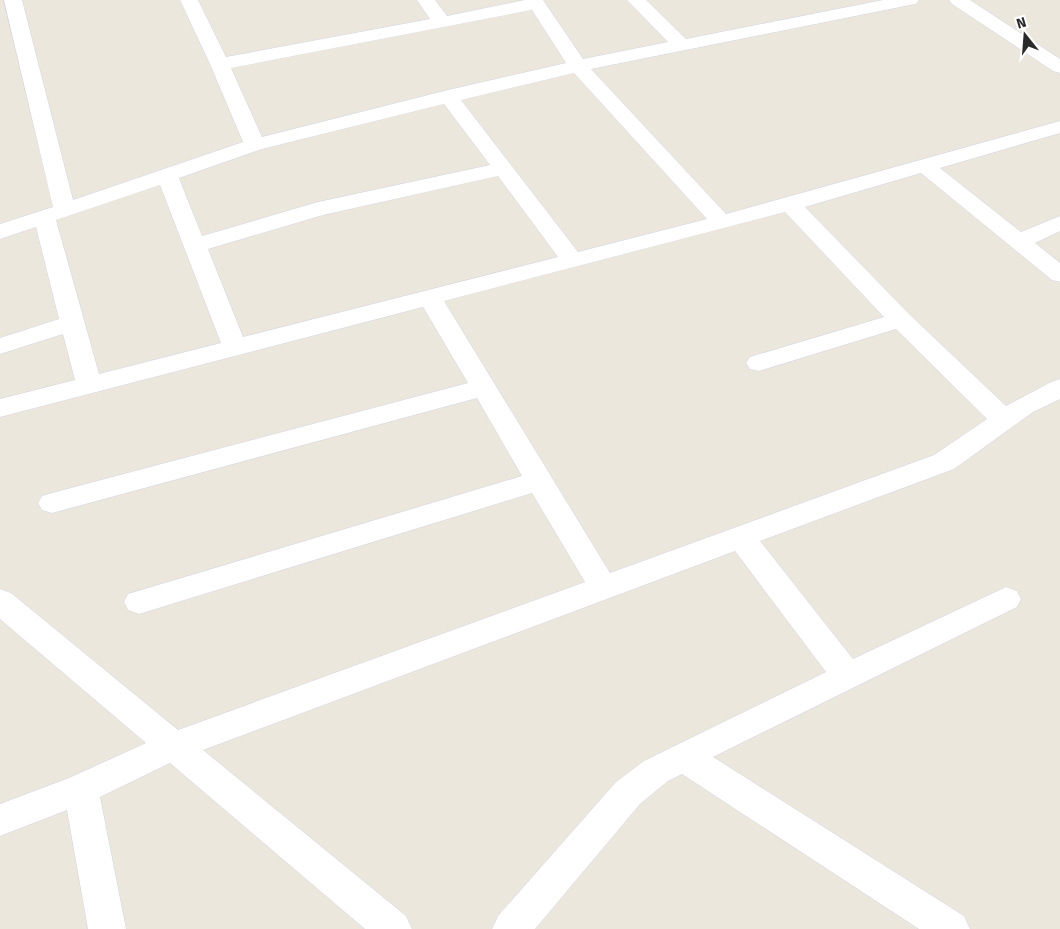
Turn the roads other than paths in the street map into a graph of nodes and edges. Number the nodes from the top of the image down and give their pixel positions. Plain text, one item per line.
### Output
1 (13, 0) edge
2 (189, 0) edge
3 (426, 0) edge
4 (636, 0) edge
5 (807, 0) edge
6 (910, 0) edge
7 (958, 0) edge
8 (535, 2) edge
9 (816, 19) junction
10 (442, 22) junction
11 (682, 46) junction
12 (220, 64) junction
13 (578, 66) junction
14 (1060, 67) edge
15 (448, 96) junction
16 (1060, 127) edge
17 (254, 146) junction
18 (926, 166) junction
19 (504, 169) junction
20 (167, 176) junction
21 (790, 204) junction
22 (54, 213) junction
23 (722, 222) junction
24 (1060, 223) edge
25 (0, 232) edge
26 (1018, 242) junction
27 (194, 246) junction
28 (572, 260) junction
29 (1060, 275) edge
30 (429, 297) junction
31 (901, 320) junction
32 (72, 323) junction
33 (0, 346) edge
34 (235, 347) junction
35 (759, 363) dead end
36 (89, 384) junction
37 (483, 388) junction
38 (1060, 388) edge
39 (0, 408) edge
40 (1004, 420) junction
41 (539, 481) junction
42 (52, 503) dead end
43 (740, 538) junction
44 (604, 589) junction
45 (1006, 599) dead end
46 (0, 601) edge
47 (139, 602) dead end
48 (848, 676) junction
49 (174, 746) junction
50 (683, 756) junction
51 (81, 789) junction
52 (0, 820) edge
53 (107, 929) edge
54 (393, 929) edge
55 (510, 929) edge
56 (951, 929) edge

1 - 22 street
2 - 12 street
3 - 10 street
4 - 11 street
5 - 9 street
6 - 9 street
7 - 14 street
8 - 10 street
8 - 13 street
9 - 11 street
10 - 12 street
11 - 13 street
12 - 17 street
13 - 15 street
13 - 23 street
15 - 17 street
15 - 19 street
16 - 18 street
17 - 20 street
18 - 21 street
18 - 26 street
19 - 27 street
19 - 28 street
20 - 22 street
20 - 27 street
21 - 23 street
21 - 31 street
22 - 25 street
22 - 32 street
23 - 28 street
24 - 26 street
26 - 29 street
27 - 34 street
28 - 30 street
30 - 34 street
30 - 37 street
31 - 35 street
31 - 40 street
32 - 33 street
32 - 36 street
34 - 36 street
36 - 39 street
37 - 41 street
37 - 42 street
38 - 40 street
40 - 43 street
41 - 44 street
41 - 47 street
43 - 44 street
43 - 48 street
44 - 49 street
45 - 48 street
46 - 49 street
48 - 50 street
49 - 51 street
49 - 54 street
50 - 55 street
50 - 56 street
51 - 52 street
51 - 53 street

